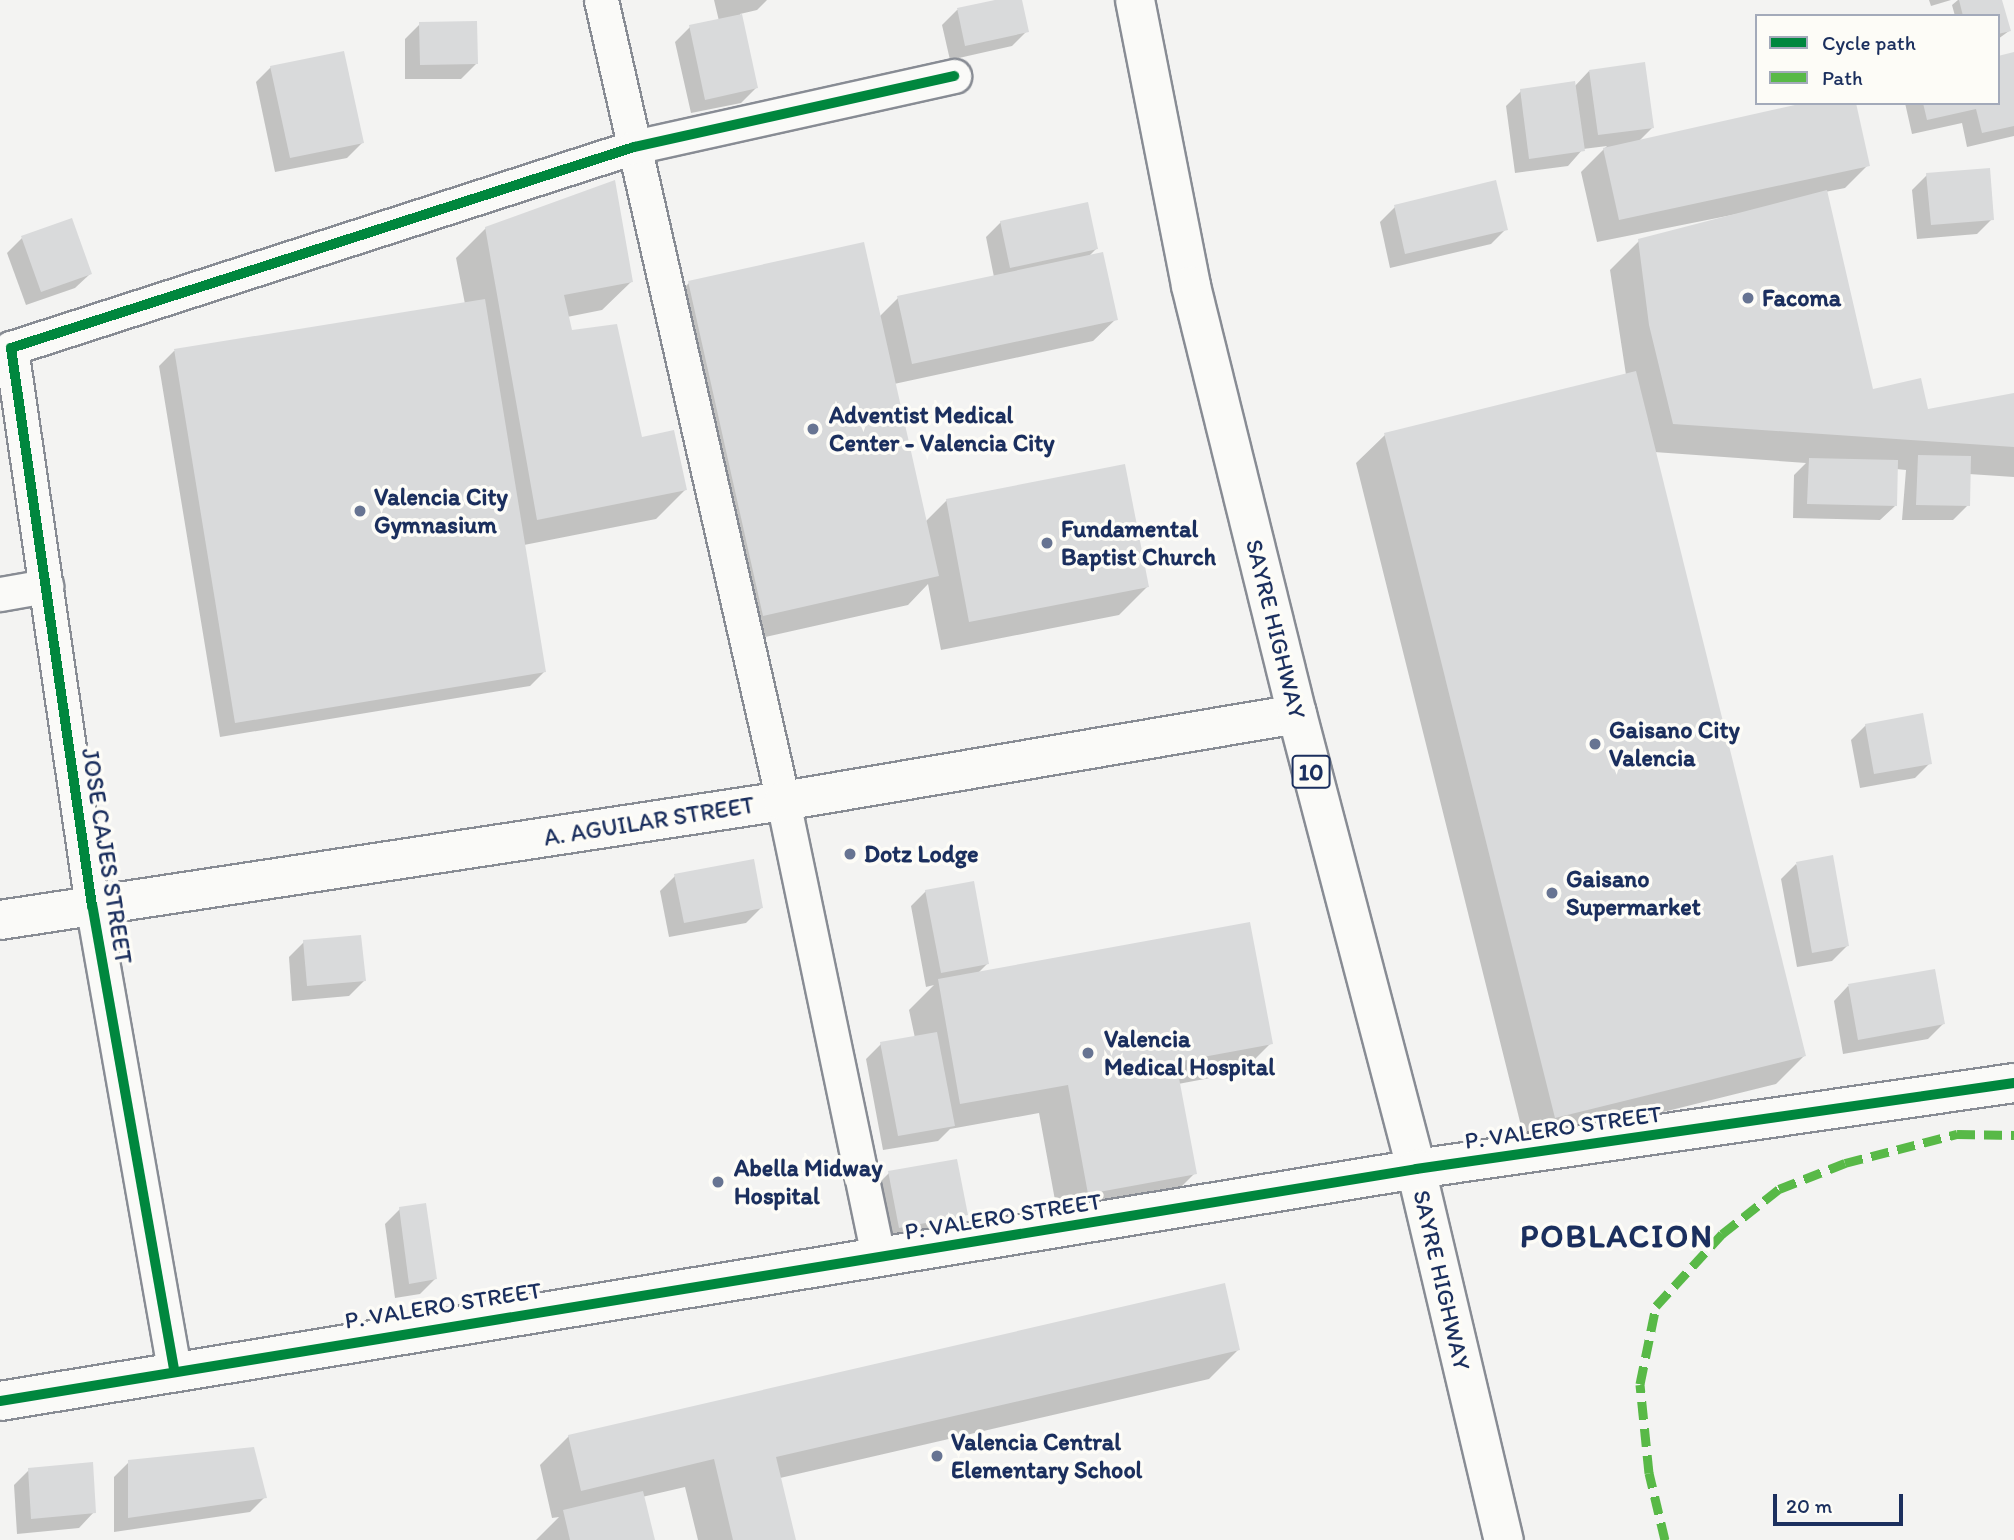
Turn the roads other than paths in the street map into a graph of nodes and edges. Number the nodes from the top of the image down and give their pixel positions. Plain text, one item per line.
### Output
1 (601, 0) edge
2 (1135, 0) edge
3 (954, 76) dead end
4 (634, 147) junction
5 (46, 586) junction
6 (0, 594) edge
7 (1297, 714) junction
8 (783, 801) junction
9 (92, 906) junction
10 (0, 920) edge
11 (2014, 1083) edge
12 (1416, 1169) junction
13 (878, 1257) junction
14 (174, 1369) junction
15 (0, 1401) edge
16 (1504, 1540) edge

1 - 4 street
2 - 7 main road, SAYRE HIGHWAY / 10
3 - 4 street
4 - 5 street, JOSE CAJES STREET
4 - 8 street
5 - 6 street
5 - 9 street, JOSE CAJES STREET
7 - 8 main road, A. AGUILAR STREET
7 - 12 main road, SAYRE HIGHWAY / 10
8 - 9 main road, A. AGUILAR STREET
8 - 13 street
9 - 10 main road, A. AGUILAR STREET
9 - 14 street, JOSE CAJES STREET
11 - 12 main road, P. VALERO STREET
12 - 13 main road, P. VALERO STREET
12 - 16 main road, SAYRE HIGHWAY / 10
13 - 14 main road, P. VALERO STREET
14 - 15 main road, P. VALERO STREET

